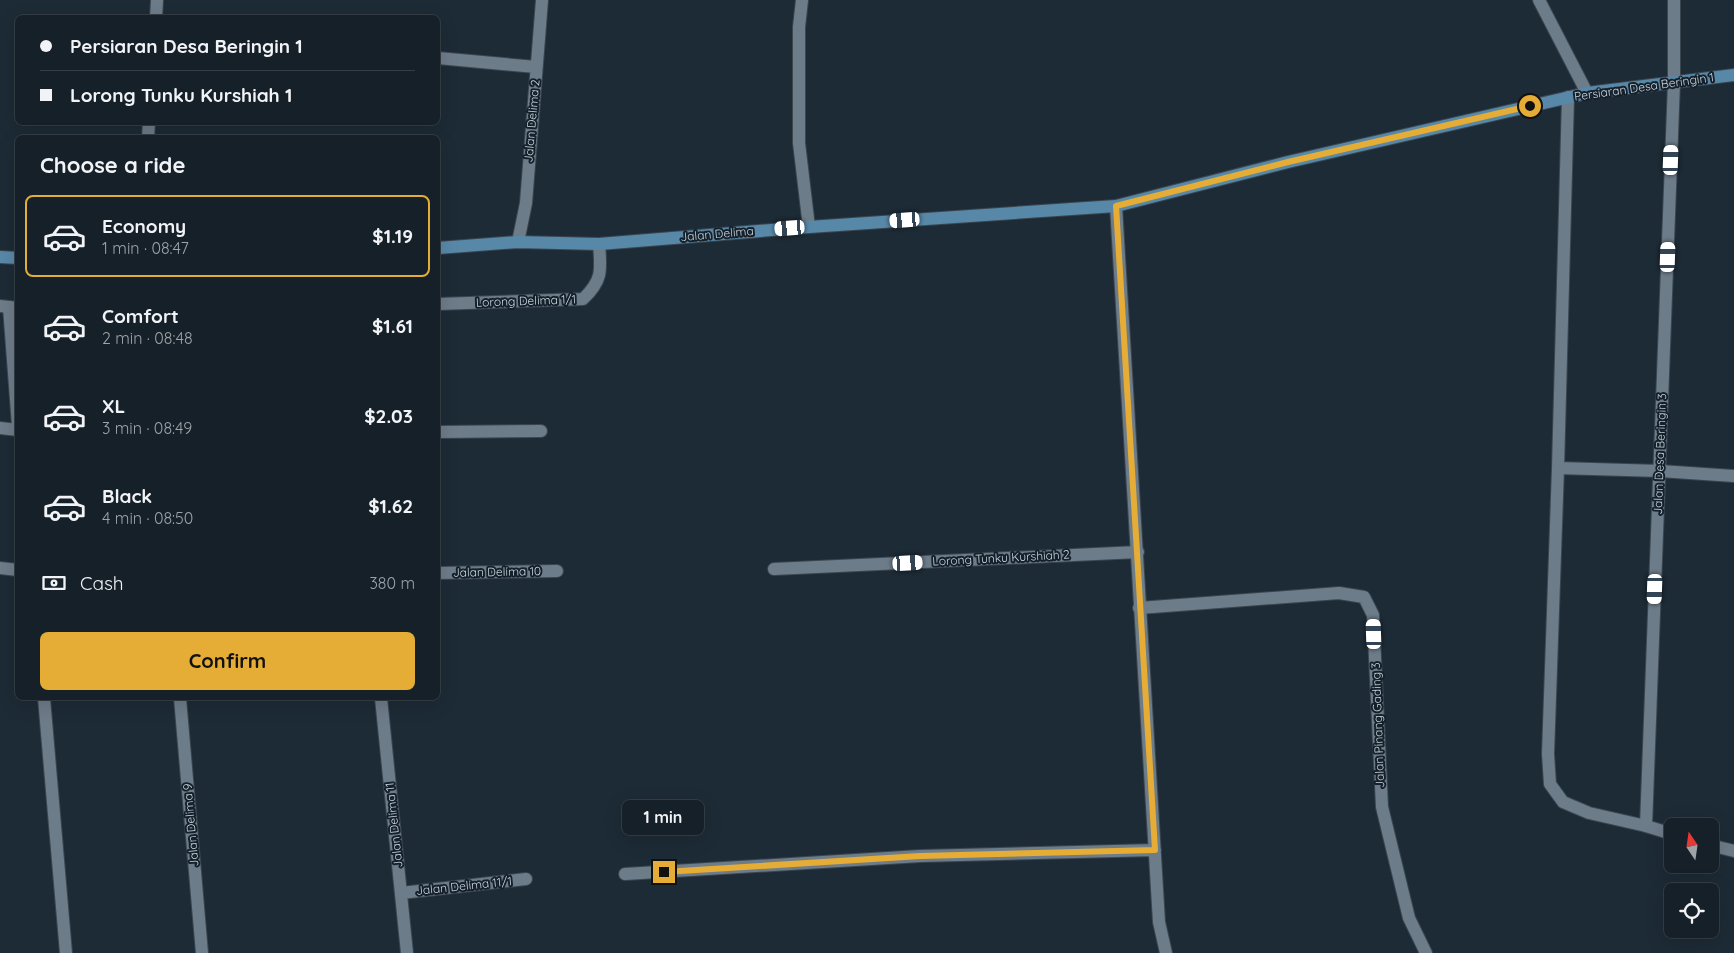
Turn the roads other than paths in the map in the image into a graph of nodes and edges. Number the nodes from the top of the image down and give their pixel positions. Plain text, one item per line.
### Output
1 (157, 0) edge
2 (542, 0) edge
3 (802, 0) edge
4 (1539, 0) edge
5 (1674, 0) edge
6 (156, 15) edge
7 (440, 58) edge
8 (536, 67) junction
9 (1734, 75) edge
10 (1674, 82) junction
11 (1587, 93) junction
12 (1568, 97) junction
13 (1116, 206) junction
14 (809, 227) junction
15 (518, 242) junction
16 (599, 244) junction
17 (440, 248) edge
18 (0, 257) edge
19 (15, 258) edge
20 (440, 304) edge
21 (9, 307) edge
22 (15, 386) edge
23 (0, 428) edge
24 (15, 430) edge
25 (541, 431) dead end
26 (440, 432) edge
27 (1558, 468) junction
28 (1660, 471) junction
29 (1734, 476) edge
30 (1138, 552) junction
31 (0, 568) edge
32 (774, 569) dead end
33 (15, 570) edge
34 (557, 571) dead end
35 (440, 573) edge
36 (1139, 608) junction
37 (44, 700) edge
38 (180, 700) edge
39 (381, 700) edge
40 (1646, 826) junction
41 (1664, 832) edge
42 (1719, 847) edge
43 (1155, 850) junction
44 (1734, 851) edge
45 (625, 874) dead end
46 (526, 879) dead end
47 (401, 893) junction
48 (66, 953) edge
49 (202, 953) edge
50 (406, 953) edge
51 (1166, 953) edge
52 (1426, 953) edge

1 - 6 street
2 - 8 street, Jalan Delima 2
3 - 14 street
4 - 11 street
5 - 10 street, Jalan Desa Beringin 3
7 - 8 street
8 - 15 street, Jalan Delima 2
9 - 10 main road, Persiaran Desa Beringin 1
10 - 11 main road, Persiaran Desa Beringin 1
10 - 28 street, Jalan Desa Beringin 3
11 - 12 main road, Persiaran Desa Beringin 1
12 - 13 main road, Persiaran Desa Beringin 1
12 - 27 street
13 - 14 main road, Jalan Delima
13 - 30 street
14 - 16 main road, Jalan Delima
15 - 16 main road, Jalan Delima
15 - 17 main road, Jalan Delima
16 - 20 street, Lorong Delima 1/1
18 - 19 main road
21 - 22 street
23 - 24 street
25 - 26 street
27 - 28 street
27 - 40 street
28 - 29 street
28 - 40 street, Jalan Desa Beringin 3
30 - 32 street, Lorong Tunku Kurshiah 2
30 - 36 street
31 - 33 street
34 - 35 street, Jalan Delima 10
36 - 43 street
36 - 52 street, Jalan Pinang Gading 3
37 - 48 street
38 - 49 street, Jalan Delima 9
39 - 47 street, Jalan Delima 11
40 - 41 street
42 - 44 street
43 - 45 street
43 - 51 street
46 - 47 street, Jalan Delima 11/1
47 - 50 street, Jalan Delima 11

